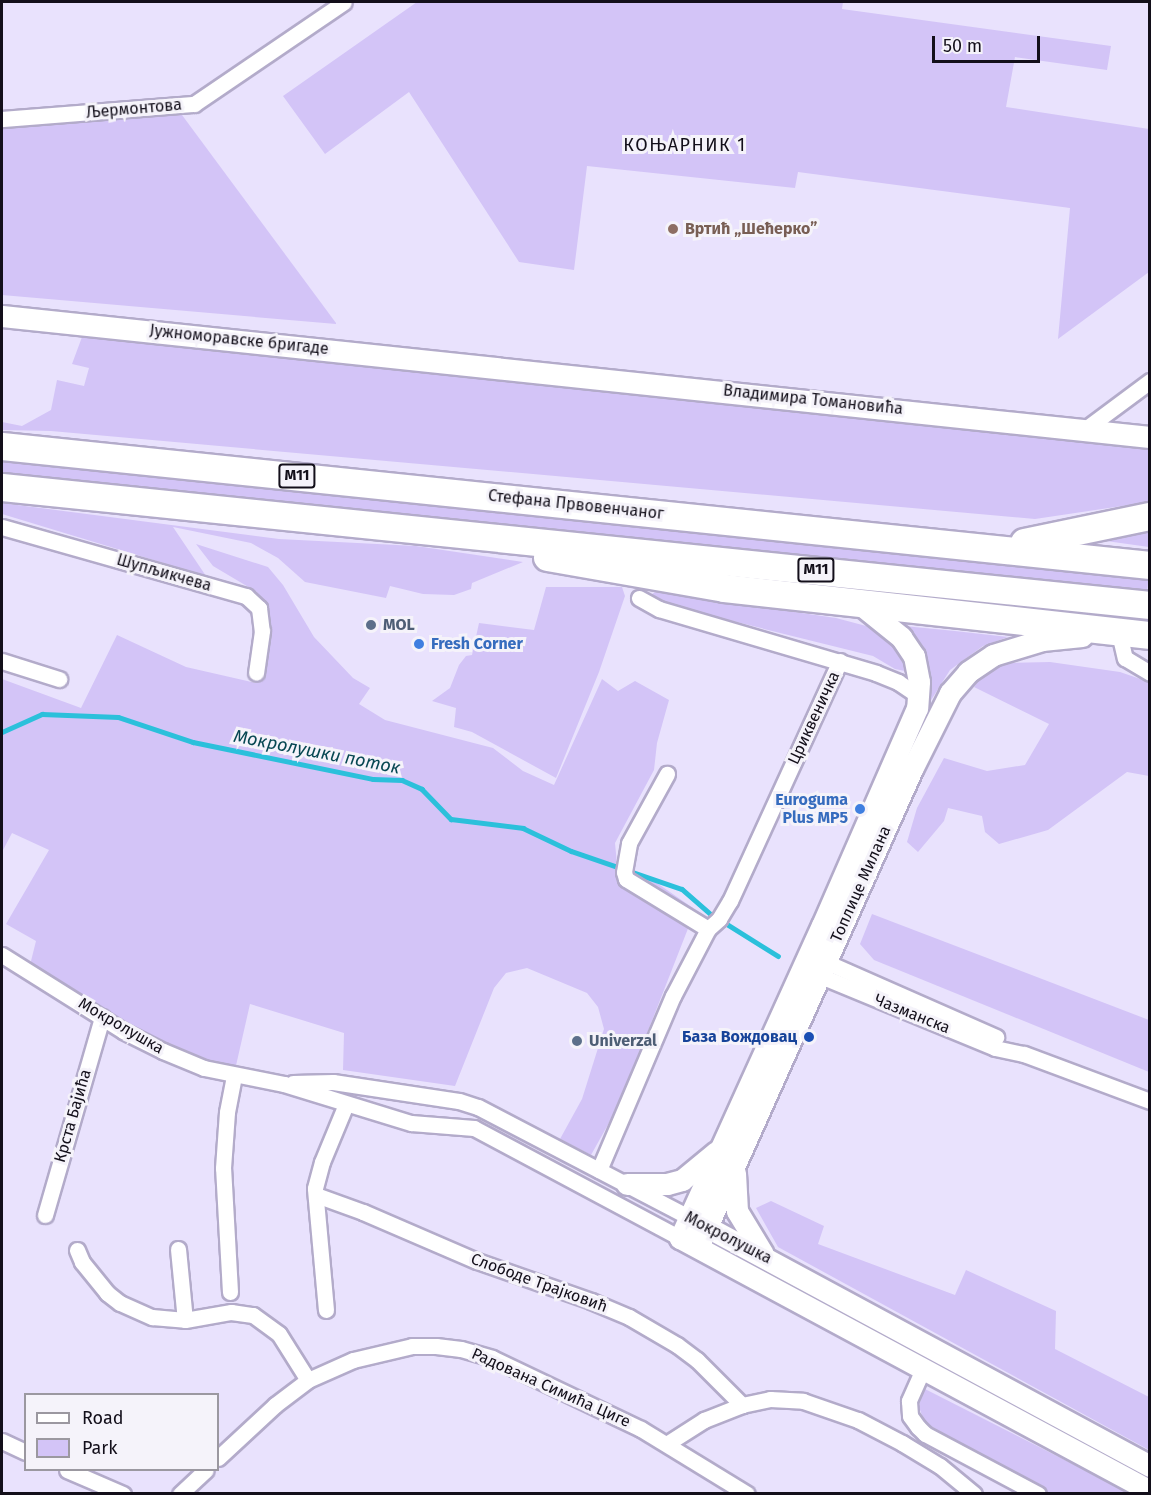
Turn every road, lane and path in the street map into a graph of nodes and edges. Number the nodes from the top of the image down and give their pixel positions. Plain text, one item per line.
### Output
1 (344, 2) edge
2 (2, 119) edge
3 (2, 316) edge
4 (476, 365) joint
5 (1149, 381) edge
6 (1084, 430) junction
7 (1149, 437) edge
8 (2, 446) edge
9 (2, 486) edge
10 (1149, 516) edge
11 (2, 527) edge
12 (482, 536) junction
13 (987, 547) junction
14 (1149, 565) edge
15 (639, 598) dead end
16 (860, 604) junction
17 (1149, 604) edge
18 (1119, 633) junction
19 (1149, 635) edge
20 (2, 661) edge
21 (840, 661) junction
22 (256, 673) dead end
23 (1149, 673) edge
24 (59, 679) dead end
25 (919, 696) junction
26 (903, 765) junction
27 (667, 774) dead end
28 (708, 929) junction
29 (2, 955) edge
30 (814, 965) junction
31 (102, 1017) junction
32 (234, 1076) junction
33 (284, 1084) junction
34 (1149, 1101) edge
35 (346, 1104) junction
36 (721, 1147) junction
37 (735, 1166) junction
38 (599, 1170) junction
39 (627, 1184) junction
40 (316, 1195) junction
41 (45, 1215) dead end
42 (699, 1222) junction
43 (689, 1243) junction
44 (178, 1249) dead end
45 (77, 1250) dead end
46 (765, 1257) junction
47 (230, 1292) dead end
48 (326, 1310) dead end
49 (185, 1320) junction
50 (922, 1369) junction
51 (308, 1380) junction
52 (742, 1405) junction
53 (2, 1441) edge
54 (668, 1443) junction
55 (24, 1451) edge
56 (219, 1457) edge
57 (1149, 1466) edge
58 (69, 1471) edge
59 (205, 1471) edge
60 (1028, 1491) edge
61 (1149, 1491) edge
62 (123, 1494) edge
63 (180, 1494) edge
64 (747, 1494) edge
65 (974, 1494) edge

1 - 2 street, Љермонтова
3 - 4 main road, Јужноморавске бригаде
4 - 6 main road, Владимира Томановића
5 - 6 street
6 - 7 main road, Владимира Томановића
8 - 13 highway, Стефана Првовенчаног / M11
9 - 12 highway, M11
10 - 13 highway
11 - 22 street, Шупљикчева
12 - 16 highway
12 - 17 highway, M11
13 - 14 highway, Стефана Првовенчаног / M11
15 - 21 street, Цриквеничка
16 - 18 highway
16 - 25 main road, Топлице Милана
18 - 19 highway
18 - 23 street
18 - 26 main road, Топлице Милана
20 - 24 street
21 - 25 street
21 - 28 street, Цриквеничка
25 - 26 main road, Топлице Милана
26 - 30 main road, Топлице Милана
27 - 28 street
28 - 38 street, Цриквеничка
29 - 31 street, Мокролушка
30 - 34 street, Чазманска
30 - 36 main road, Топлице Милана
30 - 37 main road, Топлице Милана
31 - 32 street, Мокролушка
31 - 41 street, Крста Бајића
32 - 33 street, Мокролушка
32 - 47 street
33 - 35 street, Мокролушка
33 - 38 street, Мокролушка
35 - 40 street
35 - 43 street, Мокролушка
36 - 39 main road
36 - 42 main road, Топлице Милана
37 - 42 main road, Топлице Милана
37 - 46 main road
38 - 39 street, Мокролушка
39 - 42 street, Мокролушка
40 - 48 street
40 - 52 street, Слободе Трајковић
42 - 43 main road, Топлице Милана
42 - 46 main road, Мокролушка
43 - 50 main road, Мокролушка
44 - 49 street
45 - 49 street
46 - 57 main road, Мокролушка
49 - 51 street
50 - 60 street
50 - 61 main road, Мокролушка
51 - 54 street, Радована Симића Циге
51 - 56 street, Радована Симића Циге
52 - 54 street
52 - 65 street
53 - 55 street
54 - 64 street, Радована Симића Циге
58 - 62 street
59 - 63 street

